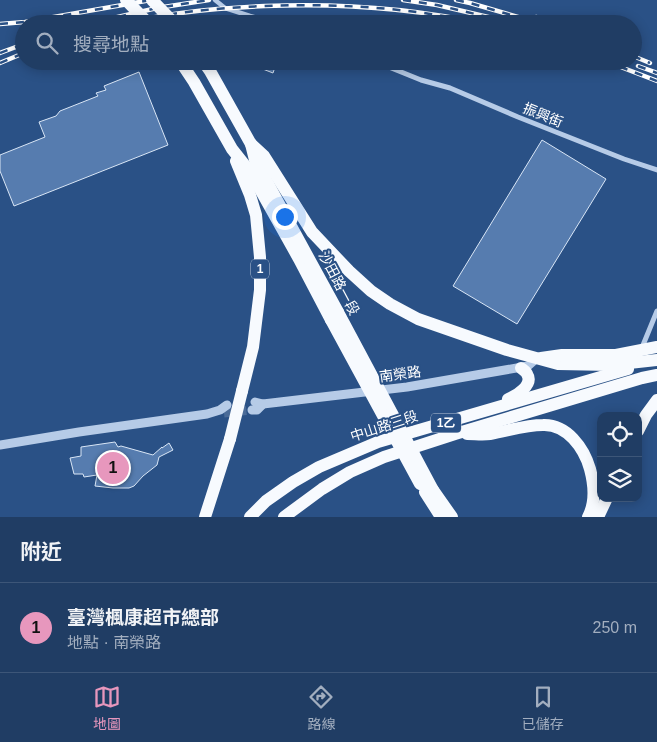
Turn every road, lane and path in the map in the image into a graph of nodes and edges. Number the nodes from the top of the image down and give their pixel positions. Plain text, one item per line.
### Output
1 (126, 0) edge
2 (152, 0) edge
3 (216, 0) edge
4 (140, 15) edge
5 (166, 15) edge
6 (247, 15) edge
7 (186, 70) edge
8 (209, 70) edge
9 (396, 70) edge
10 (250, 144) junction
11 (232, 149) junction
12 (657, 170) edge
13 (657, 311) edge
14 (334, 316) junction
15 (657, 347) edge
16 (640, 351) junction
17 (536, 358) junction
18 (657, 361) edge
19 (521, 368) junction
20 (657, 375) edge
21 (657, 400) edge
22 (256, 406) tunnel mouth
23 (224, 409) tunnel mouth
24 (489, 410) junction
25 (642, 423) edge
26 (455, 434) junction
27 (0, 445) edge
28 (429, 491) junction
29 (605, 502) edge
30 (205, 517) edge
31 (250, 517) edge
32 (284, 517) edge
33 (441, 517) edge
34 (452, 517) edge
35 (588, 517) edge
36 (598, 517) edge

1 - 4 main road, bridge
2 - 5 main road, bridge
3 - 6 street
7 - 11 main road, 沙田路一段 / 1
8 - 10 main road, 沙田路一段 / 1
9 - 12 street, 振興街
10 - 14 main road, 沙田路一段 / 1
10 - 17 main road
11 - 14 main road, 沙田路一段 / 1
11 - 30 main road, 沙田路一段 / 1, bridge
13 - 16 street
14 - 28 main road, 沙田路一段 / 1, bridge
15 - 16 main road
16 - 17 main road
17 - 18 main road
17 - 19 street, 南榮路
18 - 24 main road, 中山路三段 / 1乙
19 - 22 street, 南榮路
19 - 24 main road
20 - 26 main road, 1乙
21 - 25 main road
23 - 27 street
24 - 31 main road, 中山路三段 / 1乙
26 - 32 main road
26 - 35 main road
28 - 33 main road, 沙田路一段 / 1
28 - 34 main road, 沙田路一段 / 1
29 - 36 main road

